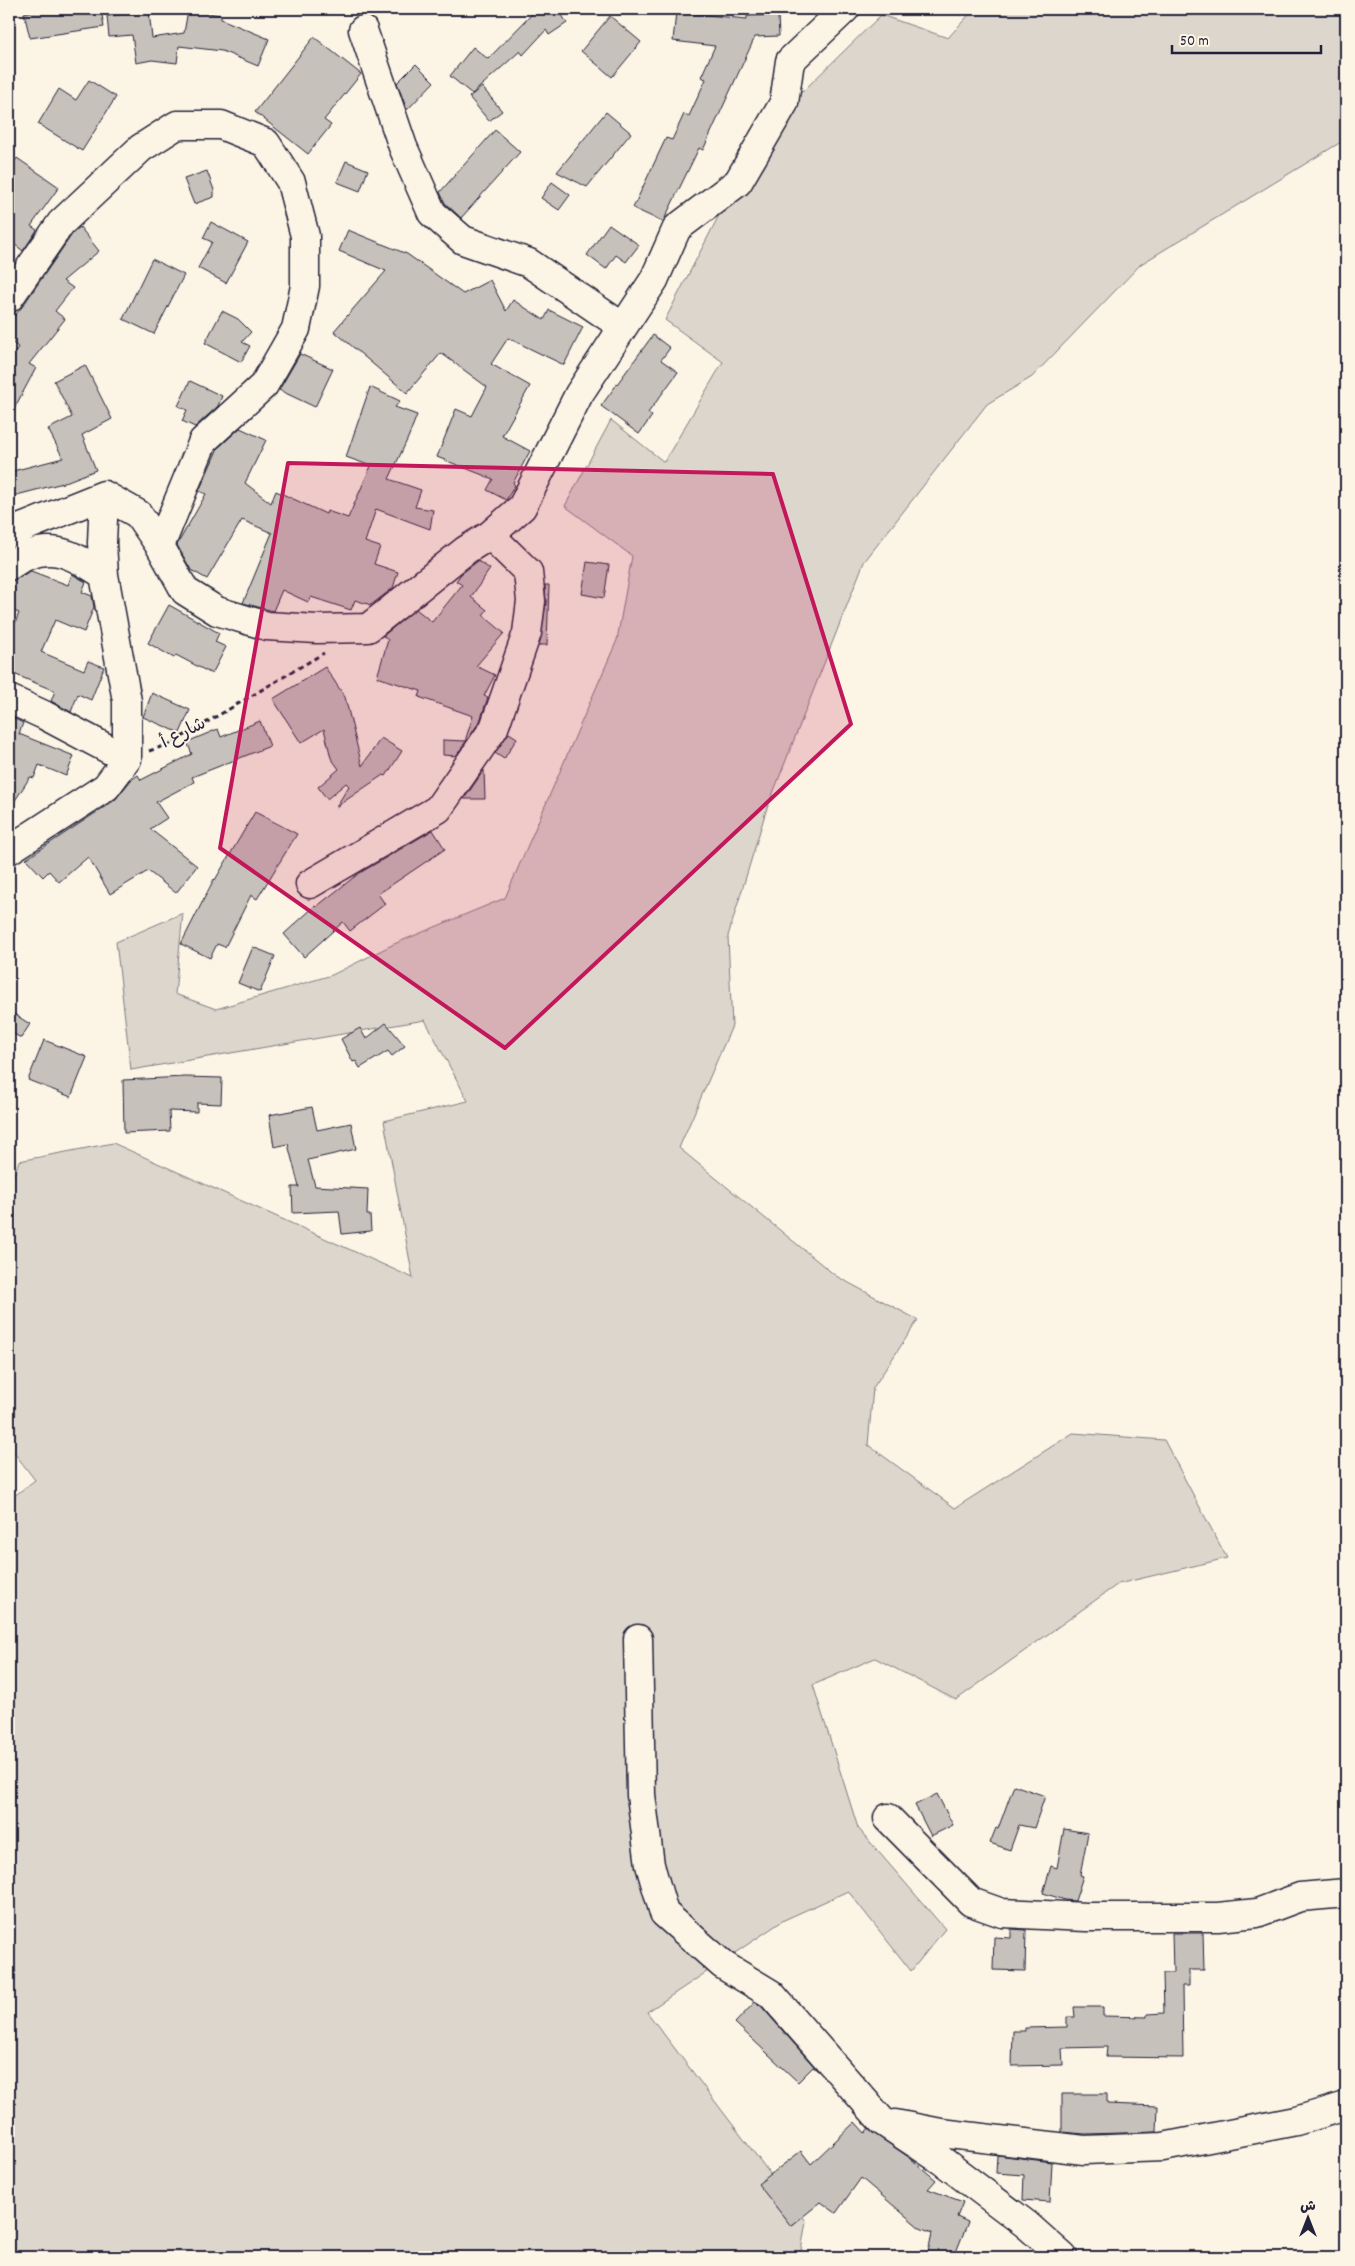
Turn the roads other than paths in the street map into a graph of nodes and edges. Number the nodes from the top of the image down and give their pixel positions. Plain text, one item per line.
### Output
1 (845, 9) edge
2 (363, 30) dead end
3 (9, 298) edge
4 (623, 326) junction
5 (104, 495) junction
6 (9, 533) edge
7 (490, 535) junction
8 (160, 546) junction
9 (9, 566) edge
10 (104, 575) junction
11 (9, 699) edge
12 (127, 759) junction
13 (9, 850) edge
14 (310, 884) dead end
15 (638, 1639) dead end
16 (888, 1818) dead end
17 (1346, 1893) edge
18 (1346, 2106) edge
19 (882, 2121) junction
20 (1063, 2257) edge

1 - 4 street
2 - 4 street
3 - 8 street
4 - 7 street
5 - 6 street
5 - 8 street
5 - 10 street
7 - 8 street
7 - 14 street
9 - 10 street
10 - 12 street
11 - 12 street
12 - 13 street
15 - 19 street
16 - 17 street
18 - 19 street
19 - 20 street

